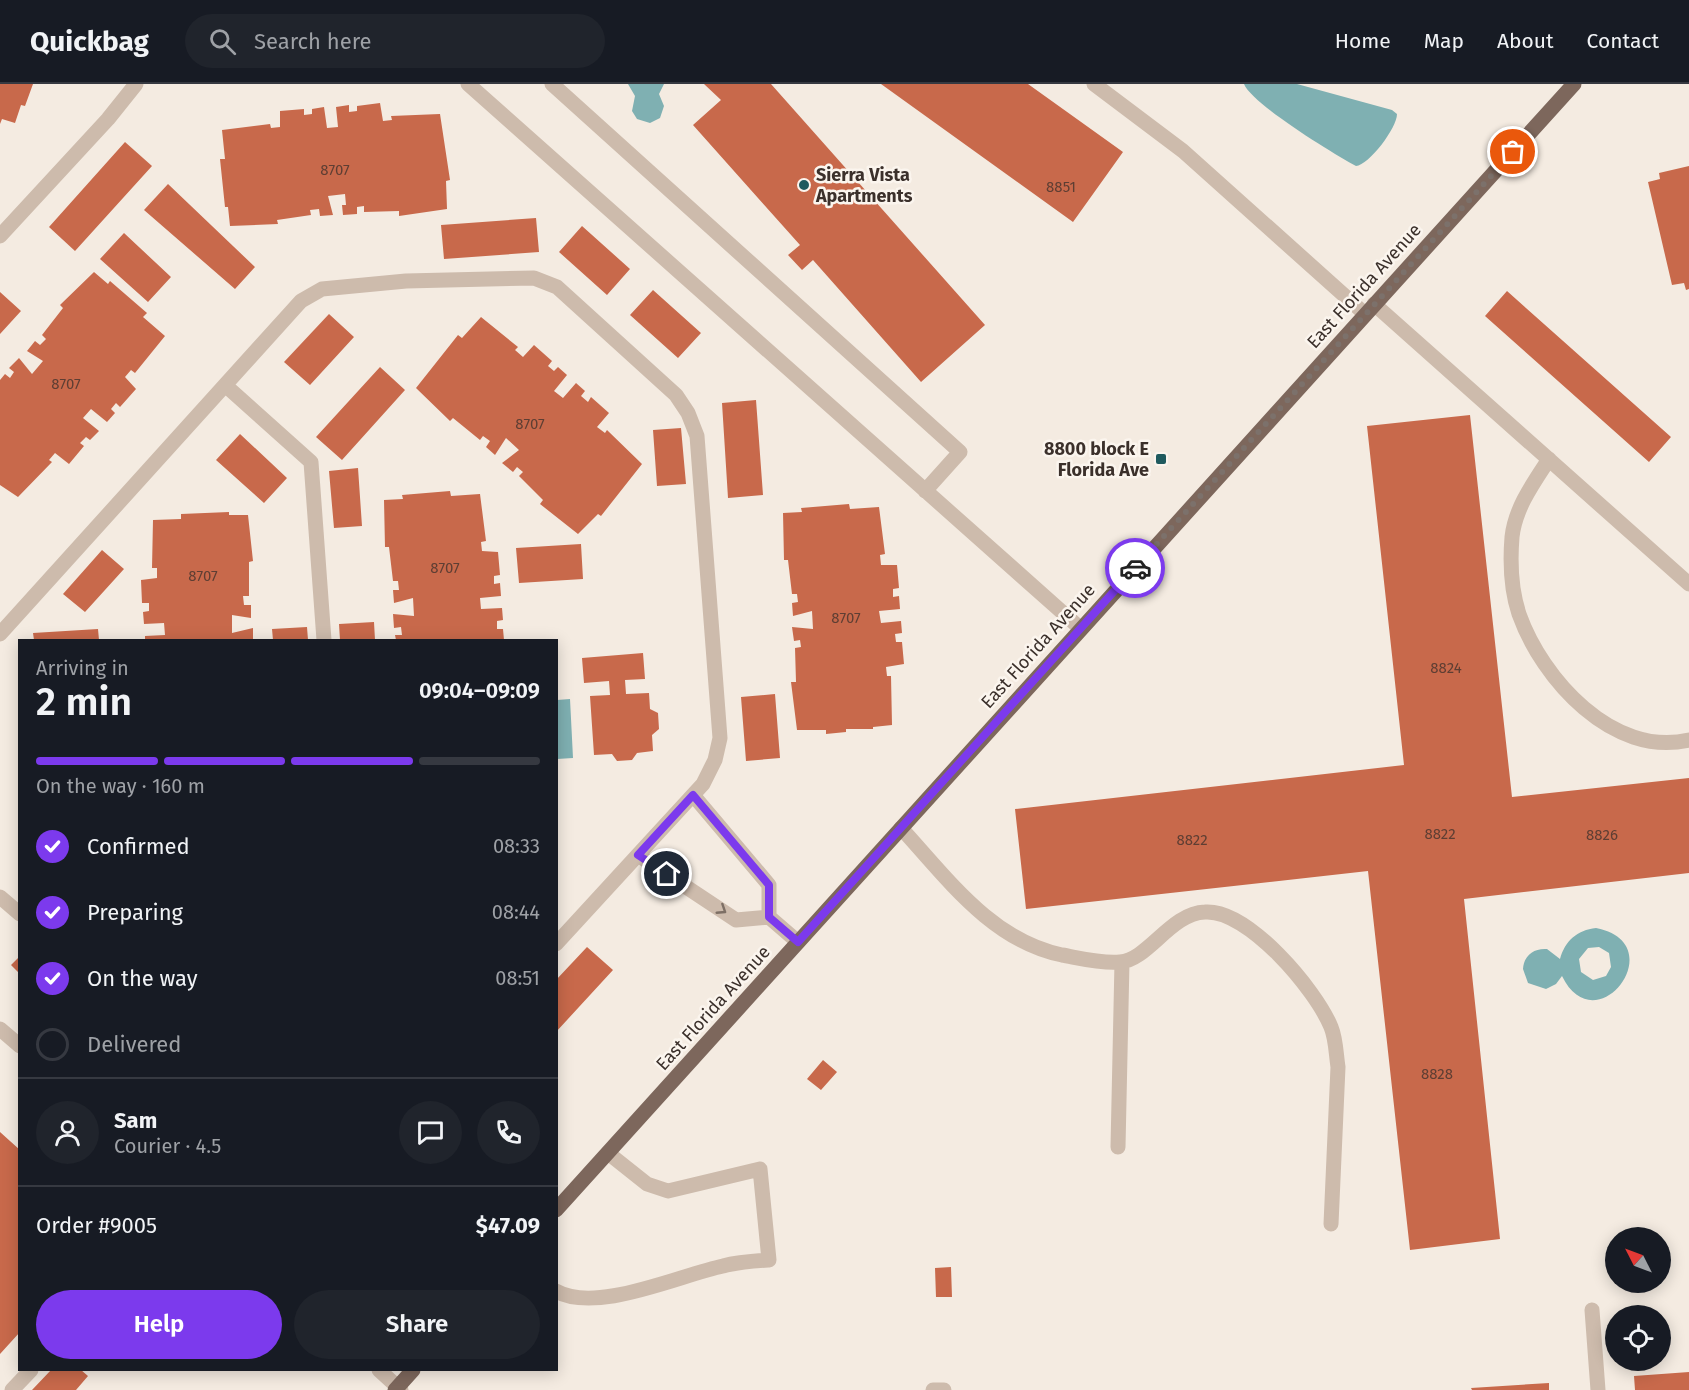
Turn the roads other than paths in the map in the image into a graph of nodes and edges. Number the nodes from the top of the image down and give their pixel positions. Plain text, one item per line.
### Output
1 (136, 84) edge
2 (468, 84) edge
3 (552, 84) edge
4 (1094, 84) edge
5 (1574, 84) edge
6 (0, 236) edge
7 (1370, 309) junction
8 (225, 385) junction
9 (1549, 459) junction
10 (925, 491) junction
11 (1689, 584) edge
12 (1080, 628) junction
13 (0, 634) edge
14 (324, 639) edge
15 (1689, 740) edge
16 (693, 795) junction
17 (901, 828) junction
18 (638, 855) junction
19 (0, 897) edge
20 (18, 912) edge
21 (769, 917) junction
22 (798, 942) junction
23 (558, 943) edge
24 (1122, 962) junction
25 (0, 1029) edge
26 (18, 1044) edge
27 (1118, 1147) dead end
28 (608, 1154) junction
29 (558, 1208) edge
30 (1330, 1224) dead end
31 (558, 1292) edge
32 (1592, 1310) dead end
33 (30, 1371) edge
34 (380, 1371) edge
35 (412, 1371) edge
36 (398, 1389) edge
37 (12, 1390) edge
38 (933, 1390) edge
39 (944, 1390) edge
40 (1598, 1390) edge

1 - 6 street
2 - 10 street
3 - 10 street
4 - 7 street
5 - 7 main road, East Florida Avenue
7 - 9 street
7 - 12 main road, East Florida Avenue
8 - 13 street
8 - 14 street
8 - 16 street
9 - 11 street
9 - 15 street
10 - 12 street
12 - 17 main road, East Florida Avenue
16 - 18 street
16 - 21 street
17 - 22 main road, East Florida Avenue
17 - 24 street
18 -> 21 street
18 - 23 street
19 - 20 street
21 - 22 street
22 - 28 main road, East Florida Avenue
24 - 27 street
24 - 30 street
25 - 26 street
28 - 29 main road, East Florida Avenue
28 - 31 street
32 - 40 street
33 - 37 street
34 - 36 street
35 - 36 main road
38 - 39 street

